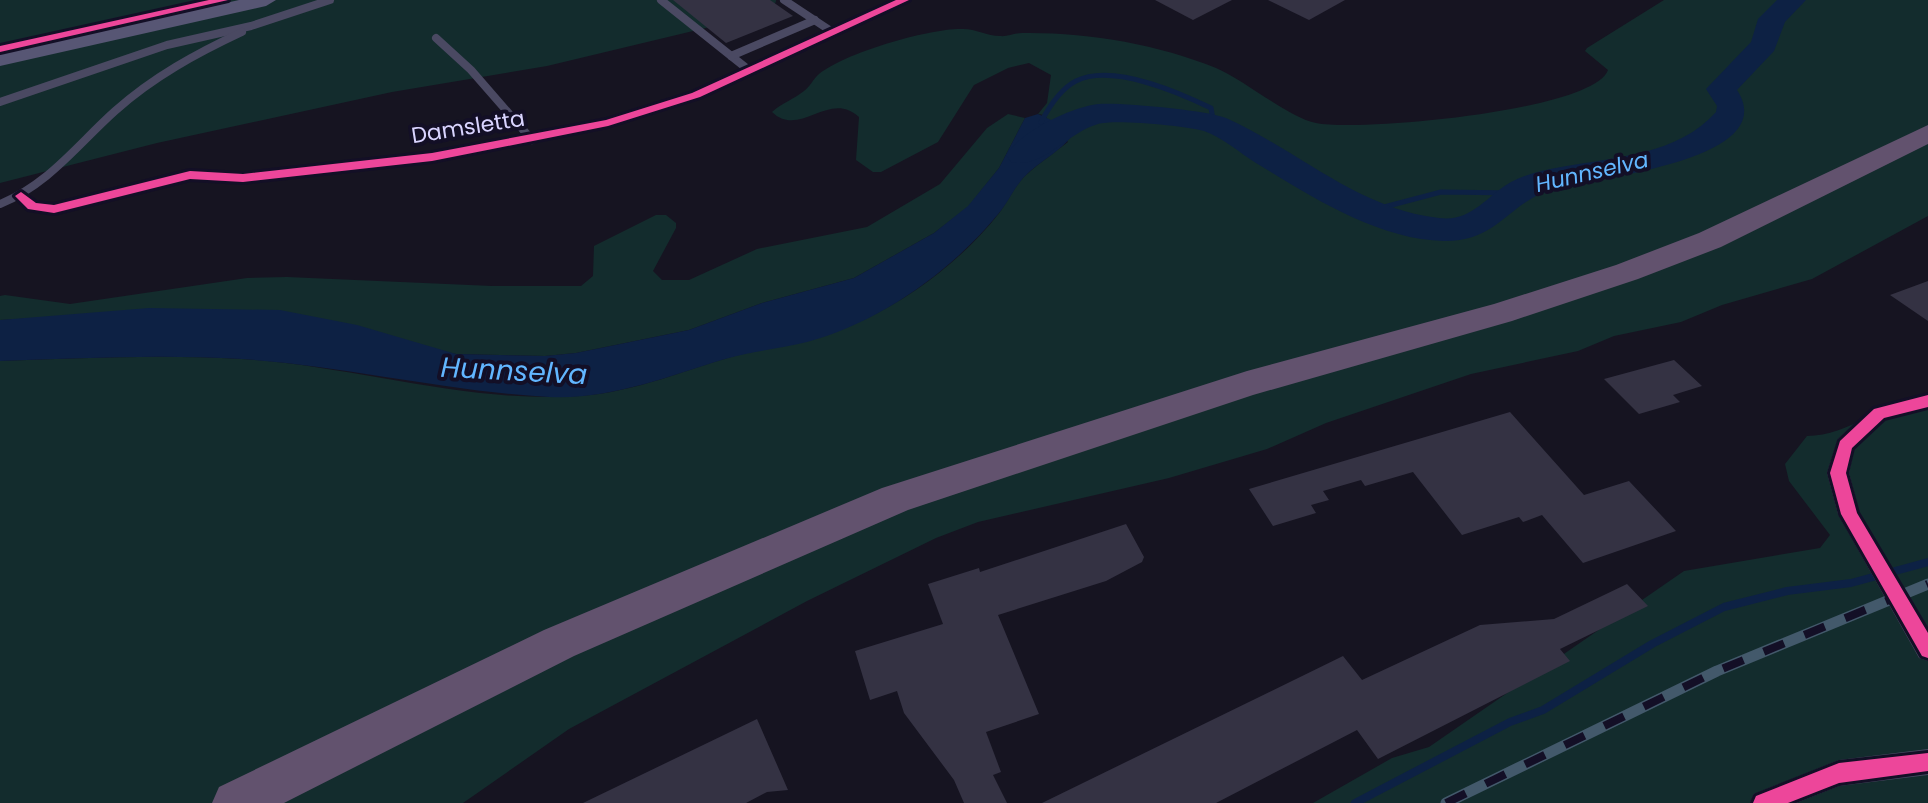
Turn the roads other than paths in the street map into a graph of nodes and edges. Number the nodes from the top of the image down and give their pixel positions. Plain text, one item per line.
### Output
1 (266, 0) edge
2 (330, 0) edge
3 (661, 0) edge
4 (784, 0) edge
5 (892, 2) edge
6 (815, 20) junction
7 (251, 26) junction
8 (834, 33) junction
9 (436, 38) dead end
10 (731, 56) junction
11 (0, 60) edge
12 (750, 71) junction
13 (0, 102) edge
14 (1928, 133) edge
15 (532, 140) junction
16 (1928, 150) edge
17 (21, 196) junction
18 (0, 204) edge
19 (1928, 401) edge
20 (1928, 650) edge
21 (1928, 762) edge
22 (234, 803) edge
23 (285, 803) edge
24 (1763, 803) edge

1 - 11 main road
2 - 7 lane
3 - 10 lane
4 - 6 lane
5 - 8 street, Damsletta
6 - 8 lane
6 - 10 lane
7 - 13 lane
7 - 17 lane
8 - 12 street, Damsletta
9 - 15 lane, Damsletta
10 - 12 lane
12 - 15 street, Damsletta
14 - 22 highway
15 - 17 street, Damsletta
16 - 23 highway
17 - 18 lane
19 - 20 street
21 - 24 street

